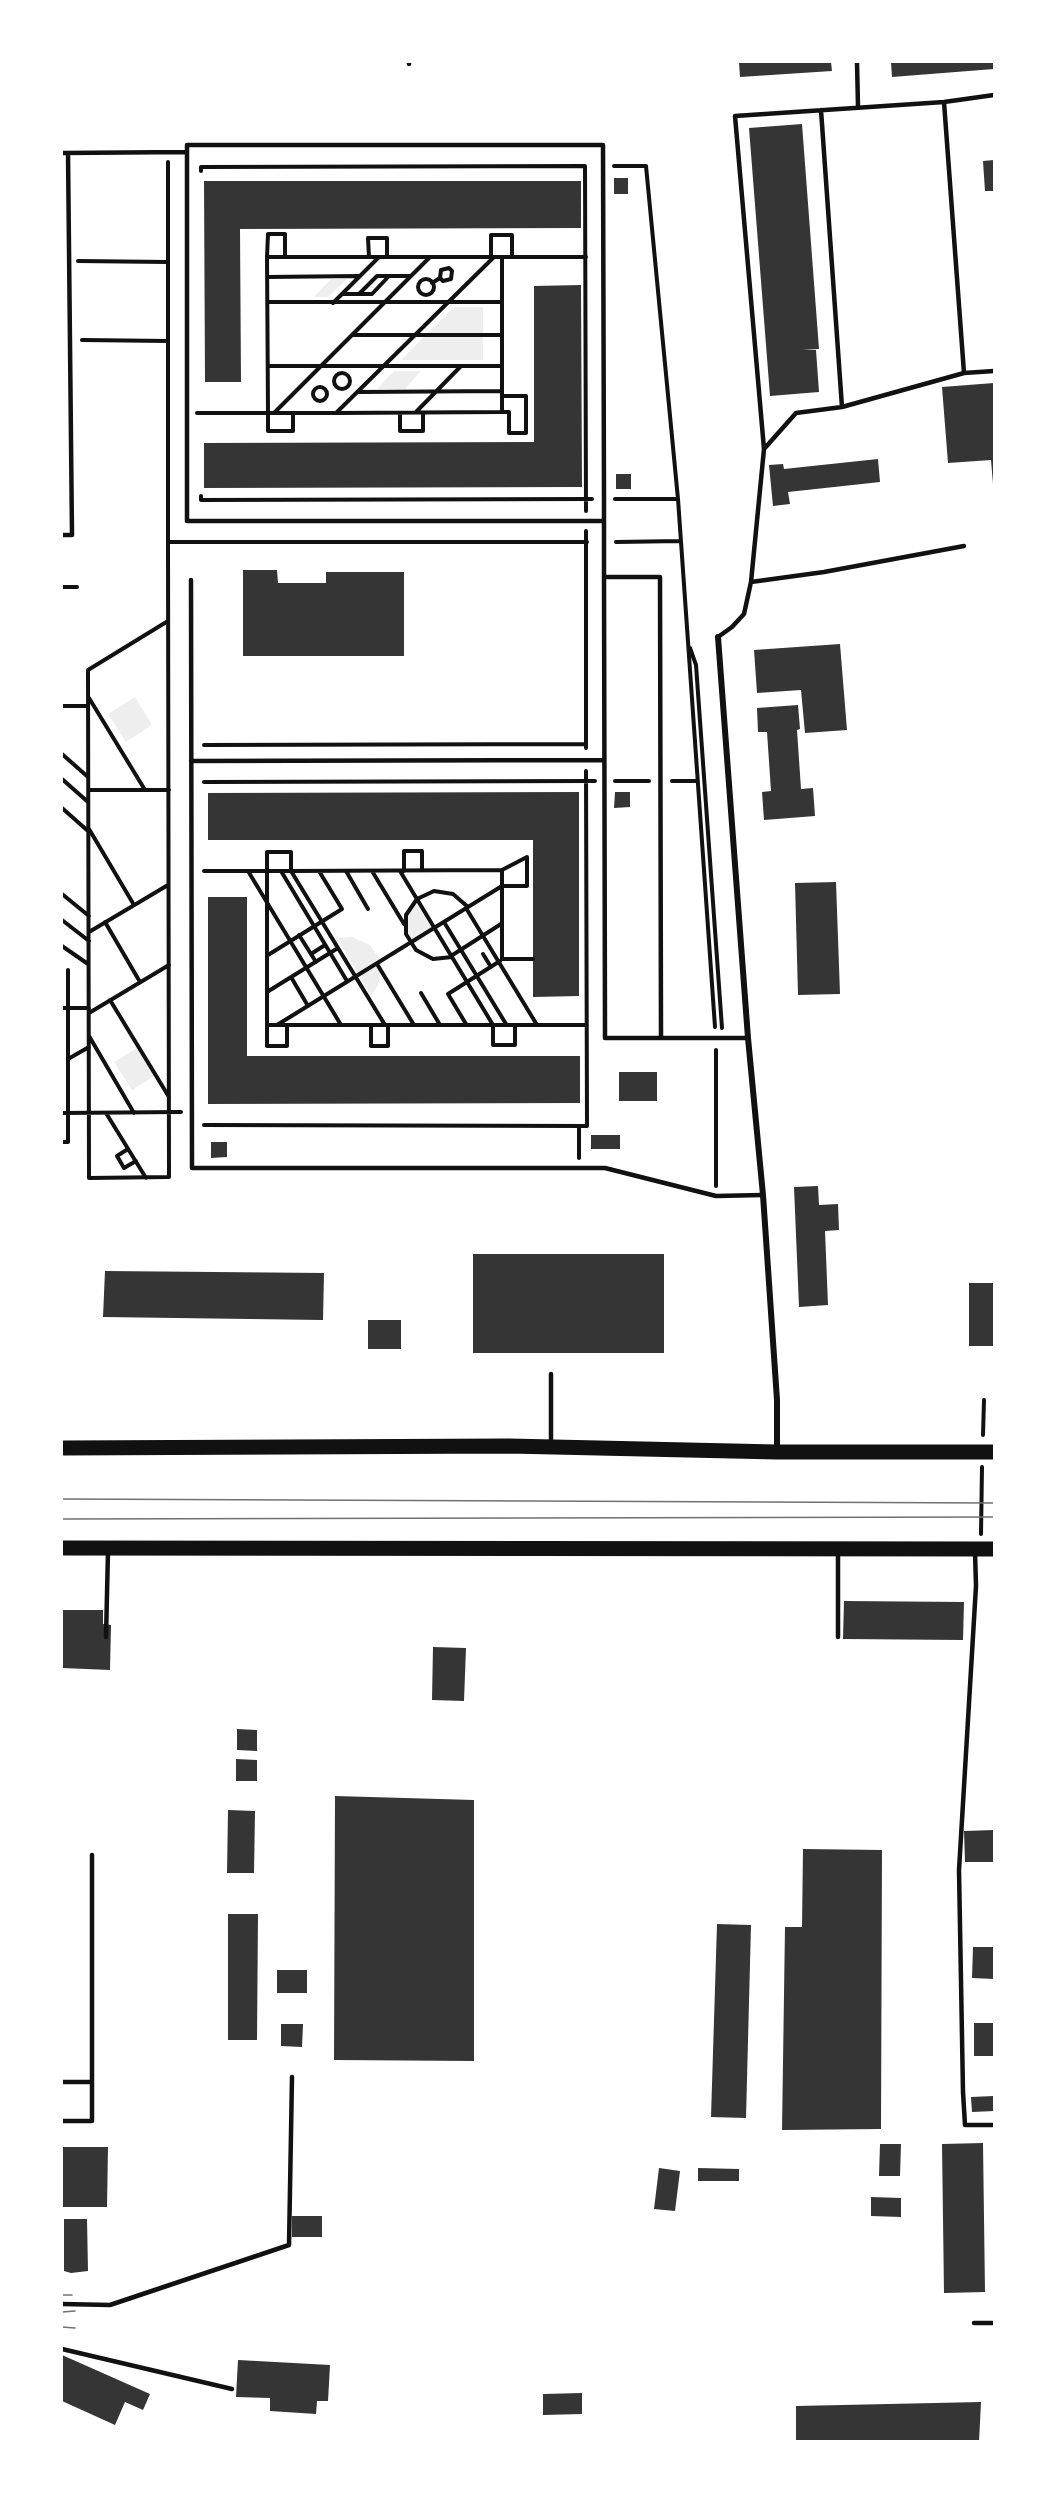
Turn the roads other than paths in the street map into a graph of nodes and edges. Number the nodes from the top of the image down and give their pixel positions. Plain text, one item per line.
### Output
1 (857, 62) edge
2 (994, 95) edge
3 (944, 102) junction
4 (858, 107) junction
5 (821, 110) junction
6 (187, 152) junction
7 (62, 153) edge
8 (68, 153) junction
9 (994, 371) edge
10 (964, 373) junction
11 (842, 407) junction
12 (764, 449) junction
13 (604, 520) junction
14 (62, 535) edge
15 (964, 546) dead end
16 (604, 577) junction
17 (191, 580) dead end
18 (751, 582) junction
19 (718, 636) joint
20 (604, 760) junction
21 (191, 761) junction
22 (661, 1038) junction
23 (748, 1038) junction
24 (763, 1195) junction
25 (551, 1374) dead end
26 (551, 1447) junction
27 (62, 1448) edge
28 (777, 1452) junction
29 (989, 1452) edge
30 (62, 1548) edge
31 (108, 1548) junction
32 (983, 1549) edge
33 (838, 1550) junction
34 (106, 1637) dead end
35 (838, 1637) dead end
36 (92, 1855) dead end
37 (292, 2077) dead end
38 (62, 2082) edge
39 (92, 2082) junction
40 (62, 2121) edge
41 (994, 2125) edge
42 (62, 2304) edge
43 (994, 2322) edge
44 (975, 2323) dead end
45 (62, 2349) edge
46 (232, 2389) dead end

1 - 4 lane
2 - 3 lane
3 - 4 lane
3 - 10 lane
4 - 5 lane
5 - 11 lane
5 - 12 lane
6 - 8 lane
6 - 13 lane
6 - 13 lane
7 - 8 lane
8 - 14 lane
9 - 10 lane
10 - 11 lane
11 - 12 lane
12 - 18 lane
13 - 16 lane
15 - 18 lane
16 - 20 lane
16 - 22 lane
17 - 21 lane
18 - 19 lane
19 - 23 street
20 - 21 lane
20 - 22 lane
21 - 24 lane
22 - 23 lane
23 - 24 street
24 - 28 street
25 - 26 lane
26 - 27 main road
26 - 28 main road
28 - 29 main road
30 - 31 main road
31 - 33 main road
31 - 34 lane
32 - 33 main road
32 - 41 lane
33 - 35 lane
36 - 39 lane
37 - 42 lane
38 - 39 lane
39 - 40 lane
43 - 44 lane
45 - 46 lane

